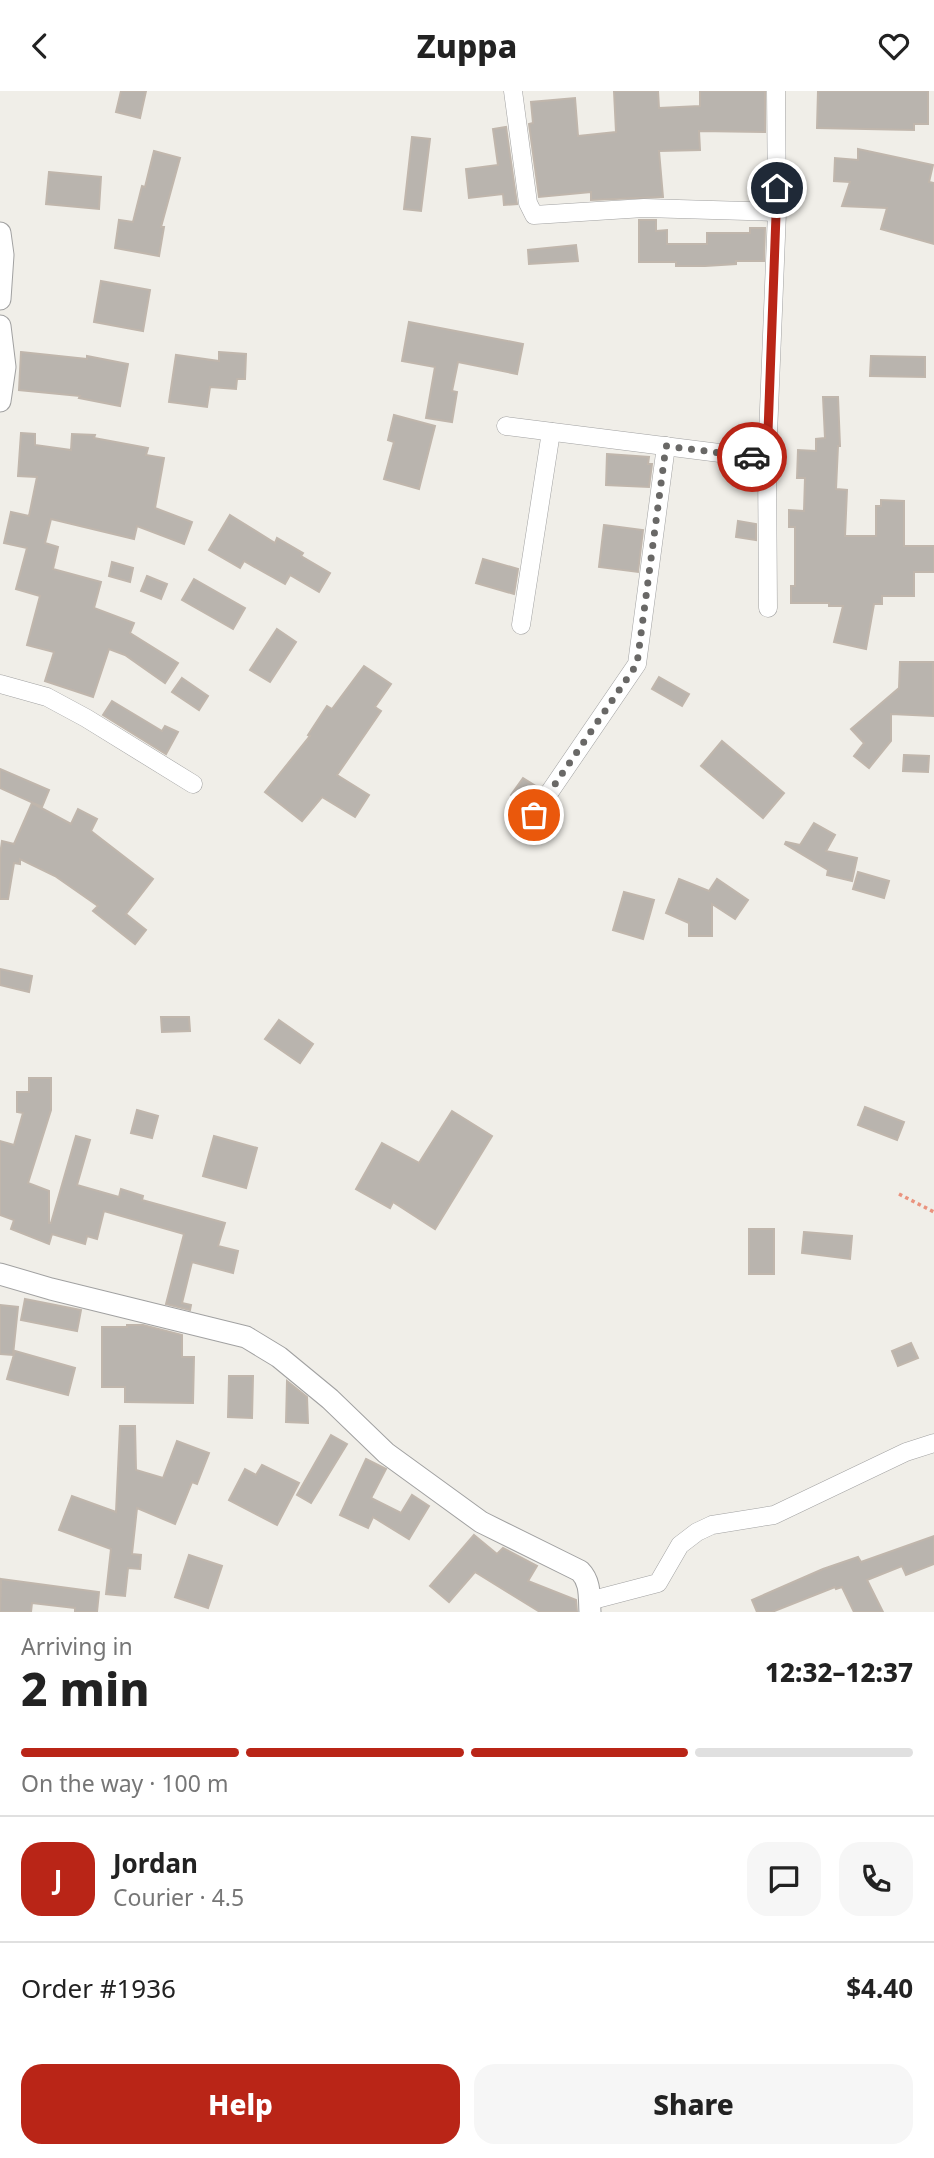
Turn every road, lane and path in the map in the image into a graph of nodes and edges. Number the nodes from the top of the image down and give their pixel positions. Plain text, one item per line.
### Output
1 (513, 91) edge
2 (776, 91) edge
3 (777, 212) junction
4 (0, 233) edge
5 (0, 299) edge
6 (0, 326) edge
7 (0, 401) edge
8 (506, 426) dead end
9 (551, 432) junction
10 (666, 446) junction
11 (767, 459) junction
12 (768, 608) dead end
13 (521, 625) dead end
14 (0, 684) edge
15 (193, 784) dead end
16 (534, 815) dead end
17 (899, 1194) dead end
18 (934, 1212) edge
19 (0, 1274) edge
20 (934, 1443) edge
21 (590, 1607) edge

1 - 3 street
2 - 3 street
3 - 11 street
4 - 5 street
6 - 7 street
8 - 9 street
9 - 10 street
9 - 13 street
10 - 11 street
10 - 16 street
11 - 12 street
14 - 15 street
17 - 18 path
19 - 21 street
20 - 21 street

